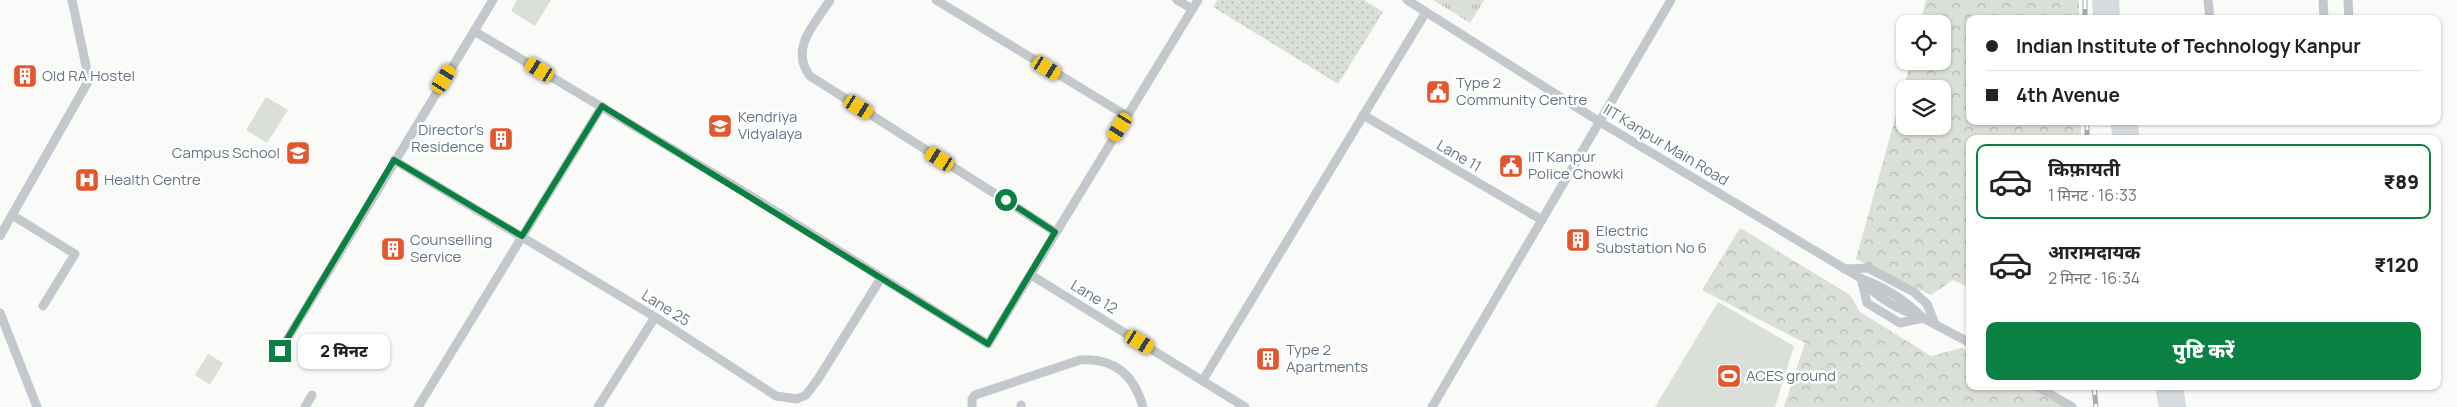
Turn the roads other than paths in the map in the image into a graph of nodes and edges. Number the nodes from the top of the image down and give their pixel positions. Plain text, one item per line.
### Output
1 (72, 0) edge
2 (493, 0) edge
3 (830, 0) edge
4 (936, 0) edge
5 (1177, 0) edge
6 (1198, 0) edge
7 (1406, 0) edge
8 (1670, 0) edge
9 (2099, 0) edge
10 (2112, 0) edge
11 (2208, 0) edge
12 (2323, 0) edge
13 (2348, 0) edge
14 (1192, 10) junction
15 (1426, 12) junction
16 (2100, 15) edge
17 (2113, 15) edge
18 (2210, 15) edge
19 (2324, 15) edge
20 (2349, 15) edge
21 (474, 31) junction
22 (602, 106) junction
23 (1363, 115) junction
24 (1126, 116) junction
25 (1600, 122) junction
26 (394, 160) junction
27 (12, 215) junction
28 (1542, 220) junction
29 (1055, 232) junction
30 (0, 236) edge
31 (522, 236) junction
32 (1844, 269) junction
33 (1031, 275) junction
34 (881, 278) junction
35 (1862, 280) junction
36 (43, 306) dead end
37 (0, 313) edge
38 (655, 317) junction
39 (1923, 318) junction
40 (1934, 324) junction
41 (1966, 341) edge
42 (280, 351) dead end
43 (1203, 380) junction
44 (2043, 390) edge
45 (2051, 390) edge
46 (2163, 390) edge
47 (2177, 390) edge
48 (312, 395) dead end
49 (37, 407) edge
50 (304, 407) edge
51 (418, 407) edge
52 (598, 407) edge
53 (972, 407) edge
54 (1142, 407) edge
55 (1245, 407) edge
56 (1432, 407) edge
57 (2072, 407) edge
58 (2077, 407) edge
59 (2166, 407) edge
60 (2179, 407) edge

1 - 27 street
2 - 21 street
3 - 29 street
4 - 24 street
5 - 14 street
6 - 14 street
7 - 15 street, IIT Kanpur Main Road
8 - 25 street
9 - 16 highway
10 - 17 highway
11 - 18 street
12 - 19 street
13 - 20 street
14 - 24 street
15 - 23 street
15 - 25 street, IIT Kanpur Main Road
21 - 22 street
21 - 26 street
22 - 31 street
22 - 34 street
23 - 28 street, Lane 11
23 - 43 street
24 - 29 street
25 - 28 street
25 - 32 street, IIT Kanpur Main Road
26 - 31 street, Lane 25
26 - 42 street
27 - 30 street
27 - 36 street
28 - 56 street
29 - 33 street
31 - 38 street, Lane 25
31 - 51 street
32 - 35 street, IIT Kanpur Main Road
32 - 40 street
33 - 34 street
33 - 43 street, Lane 12
34 - 38 street, Lane 25
35 - 39 street, IIT Kanpur Main Road
35 - 39 street
37 - 49 street
38 - 52 street
39 - 40 street, IIT Kanpur Main Road
40 - 41 street, IIT Kanpur Main Road
43 - 55 street, Lane 12
44 - 57 street
45 - 58 street
46 - 59 highway
47 - 60 highway
48 - 50 street
53 - 54 street

